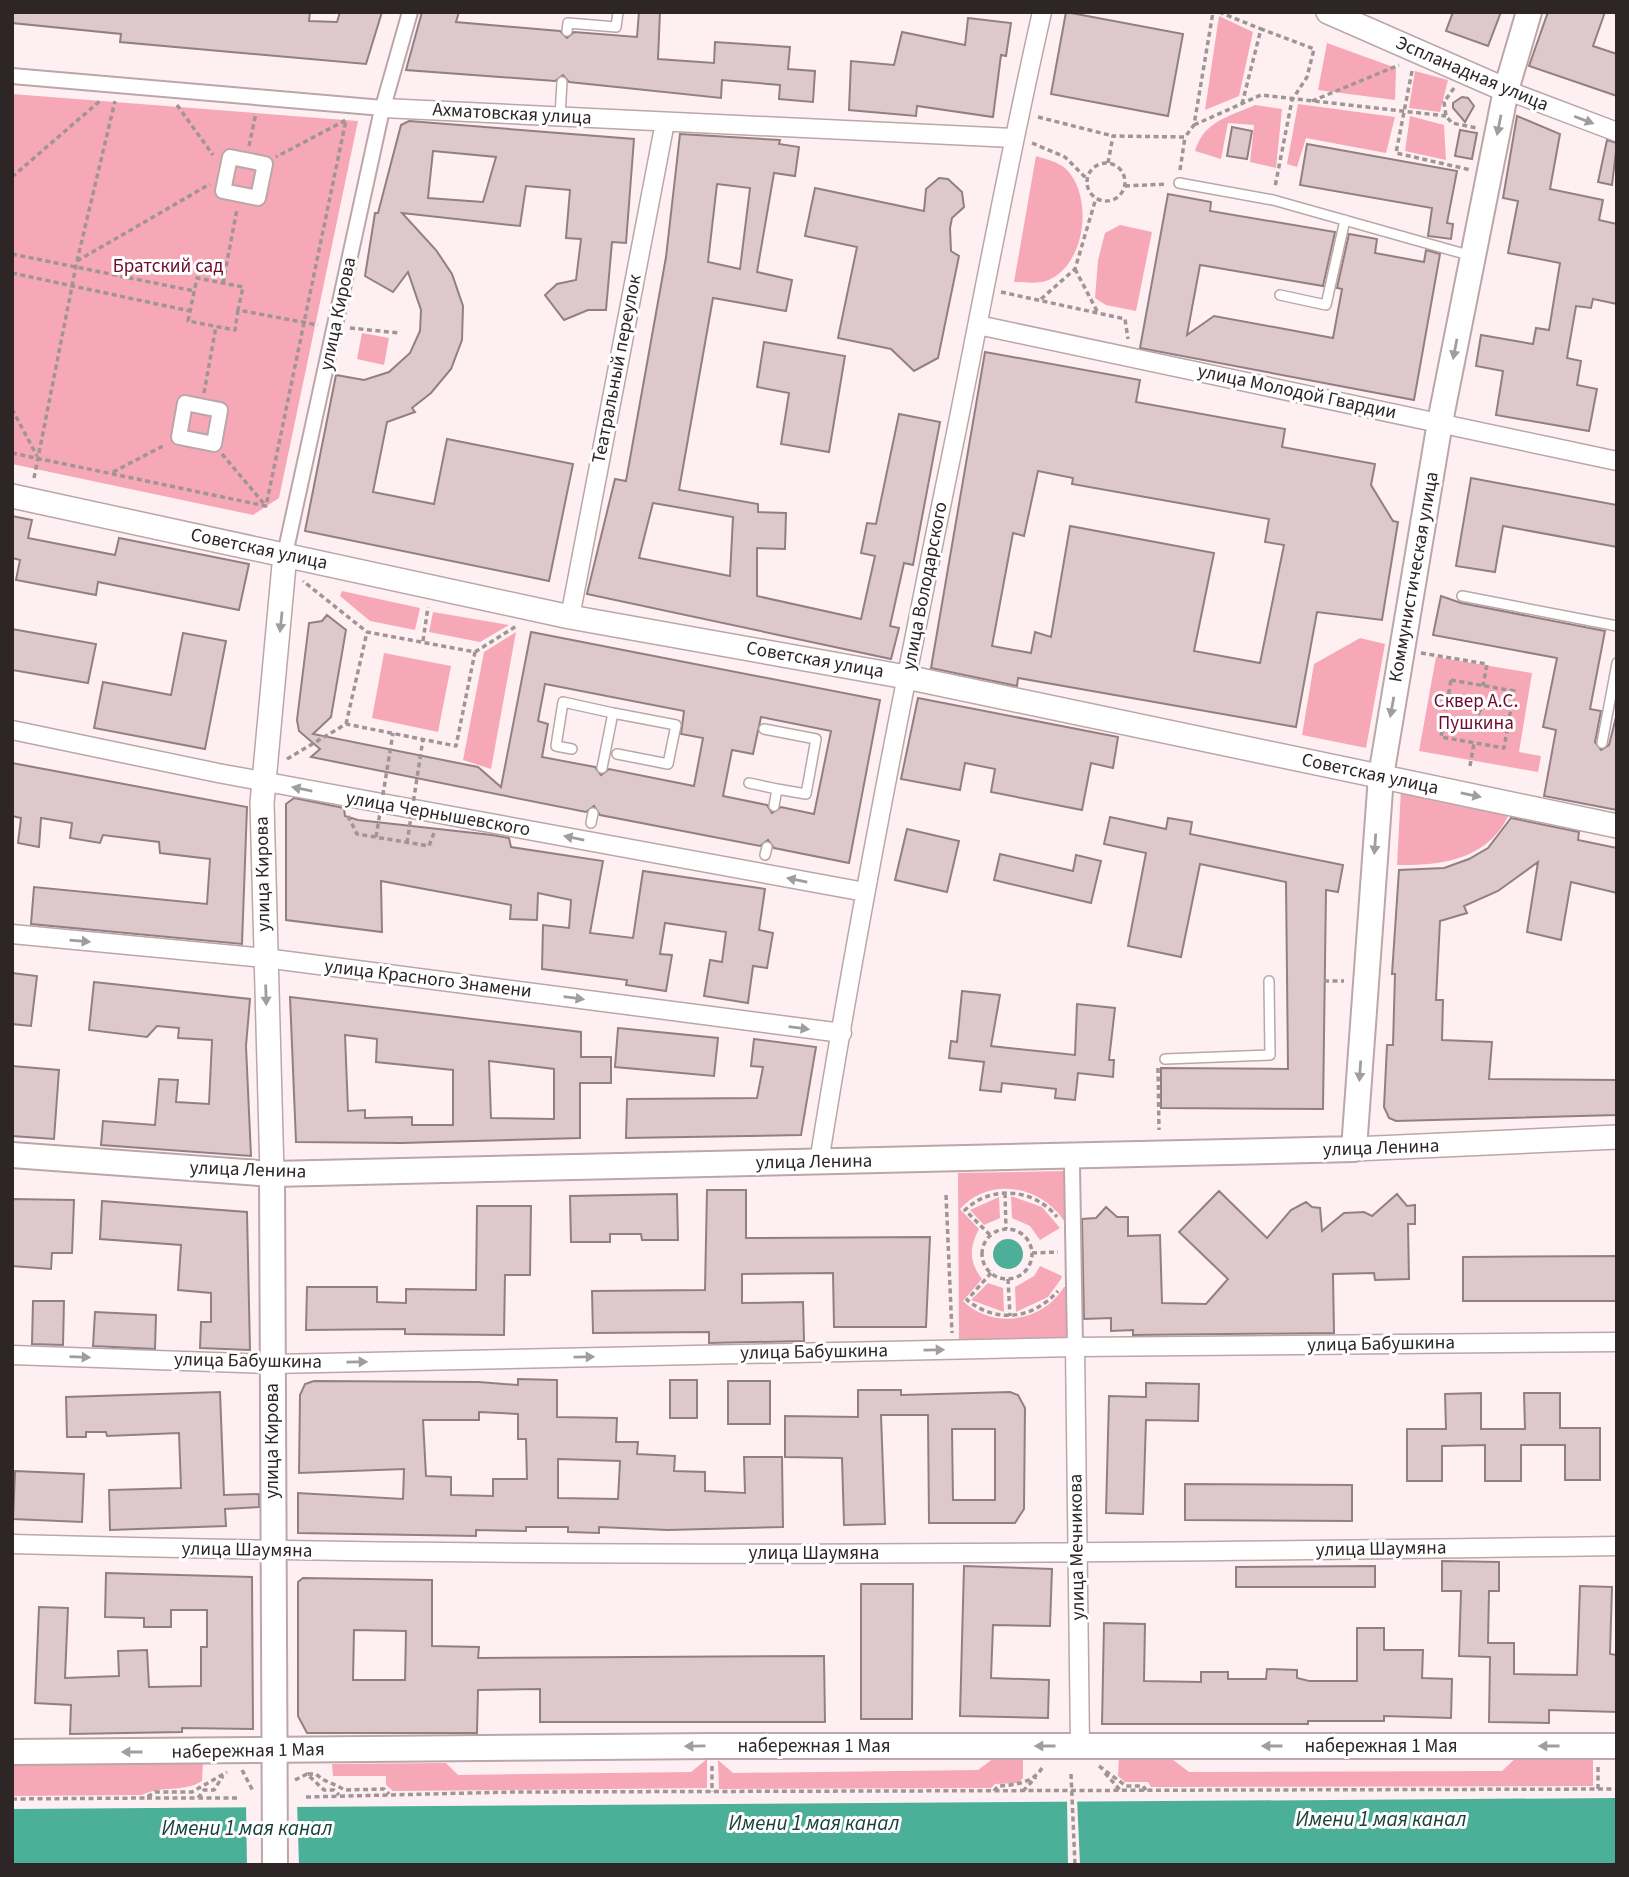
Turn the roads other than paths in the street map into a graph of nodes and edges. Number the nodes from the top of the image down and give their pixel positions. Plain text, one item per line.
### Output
1 (410, 12) edge
2 (618, 12) edge
3 (1042, 12) edge
4 (1328, 12) edge
5 (1529, 12) edge
6 (567, 31) dead end
7 (12, 76) edge
8 (562, 82) dead end
9 (1506, 90) junction
10 (383, 108) junction
11 (560, 116) junction
12 (666, 122) junction
13 (1617, 132) edge
14 (1013, 138) junction
15 (1179, 183) road end
16 (240, 194) joint
17 (1345, 220) junction
18 (1473, 256) junction
19 (1280, 295) dead end
20 (978, 325) junction
21 (1440, 422) junction
22 (214, 444) joint
23 (1617, 461) edge
24 (12, 496) edge
25 (285, 554) junction
26 (1462, 596) dead end
27 (570, 617) junction
28 (1617, 626) edge
29 (1617, 663) edge
30 (906, 677) junction
31 (1615, 680) edge
32 (613, 713) junction
33 (764, 729) dead end
34 (12, 730) edge
35 (1602, 743) dead end
36 (572, 749) dead end
37 (617, 754) dead end
38 (602, 768) dead end
39 (1381, 776) junction
40 (271, 783) junction
41 (749, 783) dead end
42 (777, 789) junction
43 (774, 806) dead end
44 (1617, 826) edge
45 (864, 892) junction
46 (12, 934) edge
47 (265, 958) junction
48 (1269, 981) dead end
49 (842, 1033) junction
50 (1165, 1059) road end
51 (1617, 1137) edge
52 (1354, 1149) junction
53 (12, 1155) edge
54 (819, 1162) junction
55 (1072, 1166) dead end
56 (272, 1174) junction
57 (1617, 1342) edge
58 (1075, 1347) junction
59 (12, 1355) edge
60 (272, 1364) junction
61 (12, 1544) edge
62 (1617, 1546) edge
63 (273, 1552) junction
64 (1076, 1554) junction
65 (1617, 1746) edge
66 (274, 1751) junction
67 (12, 1752) edge
68 (1087, 1753) junction
69 (275, 1865) edge

1 - 10 street, улица Кирова
2 - 6 lane
3 - 14 street, улица Володарского
4 - 9 street, Эспланадная улица
5 - 9 main road, Коммунистическая улица
7 - 10 street, Ахматовская улица
8 - 11 lane
9 -> 13 street, Эспланадная улица
9 -> 18 main road, Коммунистическая улица
10 - 11 street, Ахматовская улица
10 - 25 street, улица Кирова
11 - 12 street, Ахматовская улица
12 - 14 street, Ахматовская улица
12 - 27 street, Театральный переулок
14 - 20 street, улица Володарского
15 - 17 lane
16 - 16 street
17 - 18 lane
17 - 19 lane
18 -> 21 main road, Коммунистическая улица
20 - 21 street, улица Молодой Гвардии
20 - 30 street, улица Володарского
21 - 23 street, улица Молодой Гвардии
21 -> 39 main road, Коммунистическая улица
22 - 22 street
24 - 25 street, Советская улица
25 - 27 street, Советская улица
25 -> 40 street, улица Кирова
26 - 28 lane
27 - 30 street, Советская улица
29 - 31 lane
30 - 39 street, Советская улица
30 - 45 street, улица Володарского
31 - 35 lane
32 - 36 lane
32 - 37 lane
32 - 38 lane
33 - 42 lane
34 - 40 street, улица Чернышевского
39 -> 44 street, Советская улица
39 -> 52 main road, Коммунистическая улица
45 -> 40 street, улица Чернышевского
40 - 47 street, улица Кирова
41 - 42 lane
42 - 43 lane
45 - 49 street, улица Володарского
46 -> 47 street, улица Красного Знамени
47 -> 49 street, улица Красного Знамени
47 -> 56 street, улица Кирова
48 - 50 lane
49 - 54 street, улица Володарского
51 - 52 street, улица Ленина
52 - 54 main road, улица Ленина
53 - 56 main road, улица Ленина
54 - 56 main road, улица Ленина
55 - 58 street
56 - 60 main road, улица Кирова
57 - 58 street, улица Бабушкина
60 -> 58 street, улица Бабушкина
58 - 64 street, улица Мечникова
59 -> 60 street, улица Бабушкина
60 - 63 main road, улица Кирова
61 - 63 street, улица Шаумяна
62 - 64 street, улица Шаумяна
63 - 64 street, улица Шаумяна
63 - 66 main road, улица Кирова
64 - 68 street, улица Мечникова
65 -> 68 main road, набережная 1 Мая
66 -> 67 main road, набережная 1 Мая
68 -> 66 main road, набережная 1 Мая
66 - 69 main road, улица Кирова

